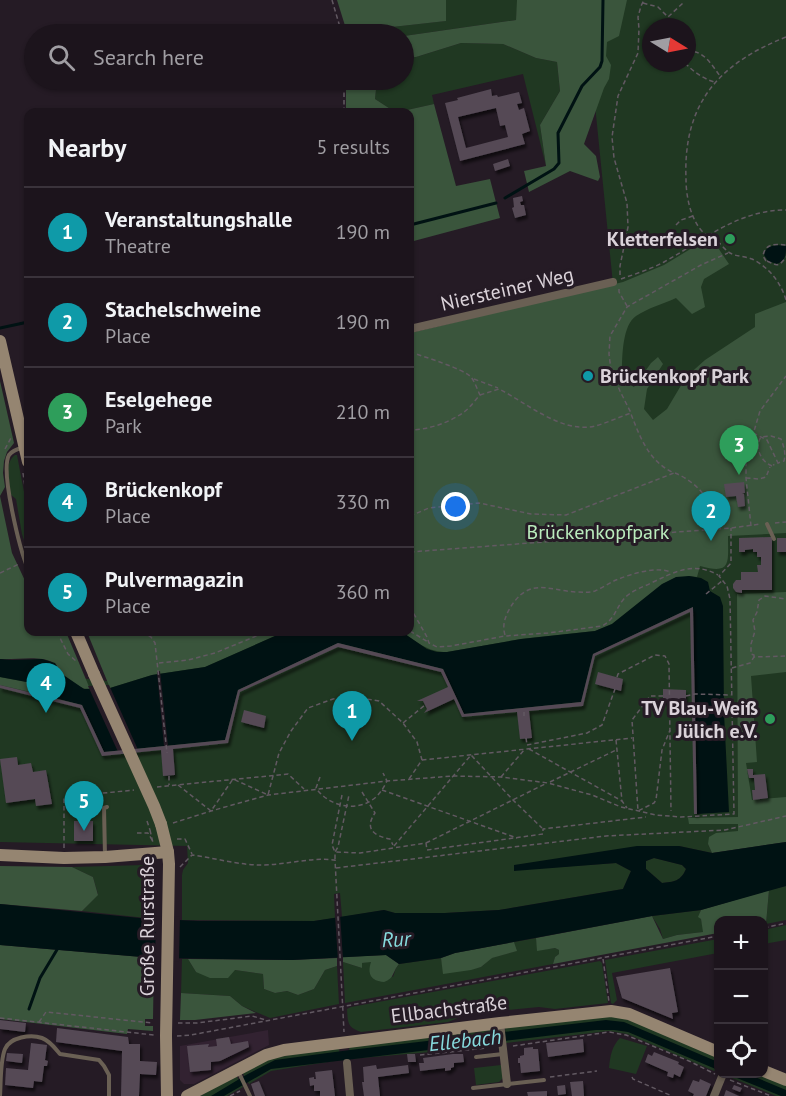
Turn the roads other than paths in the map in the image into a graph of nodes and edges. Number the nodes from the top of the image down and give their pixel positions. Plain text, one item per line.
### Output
1 (617, 281) road end
2 (414, 329) edge
3 (0, 341) edge
4 (24, 422) edge
5 (24, 448) edge
6 (767, 524) road end
7 (774, 539) dead end
8 (24, 559) edge
9 (78, 636) edge
10 (107, 807) dead end
11 (0, 855) edge
12 (105, 857) junction
13 (169, 858) junction
14 (501, 1026) junction
15 (503, 1048) junction
16 (714, 1050) edge
17 (476, 1057) dead end
18 (347, 1063) dead end
19 (768, 1073) edge
20 (722, 1078) edge
21 (242, 1079) junction
22 (544, 1080) road end
23 (786, 1080) edge
24 (507, 1084) junction
25 (473, 1088) dead end
26 (0, 1096) edge
27 (109, 1096) edge
28 (167, 1096) edge
29 (187, 1096) edge
30 (250, 1096) edge
31 (350, 1096) edge
32 (714, 1096) edge

1 - 2 street, Niersteiner Weg
3 - 4 main road
5 - 8 lane
6 - 7 lane
9 - 13 main road, Große Rurstraße, bridge
10 - 12 lane
11 - 12 main road
12 - 13 main road
13 - 28 main road, Große Rurstraße
14 - 15 street
14 - 16 main road, Ellbachstraße
14 - 21 main road, Ellbachstraße
15 - 17 lane
15 - 24 street
18 - 31 street
19 - 23 main road
20 - 32 street
21 - 29 main road, Ellbachstraße
21 - 30 lane
22 - 24 lane
24 - 25 lane
26 - 27 lane

